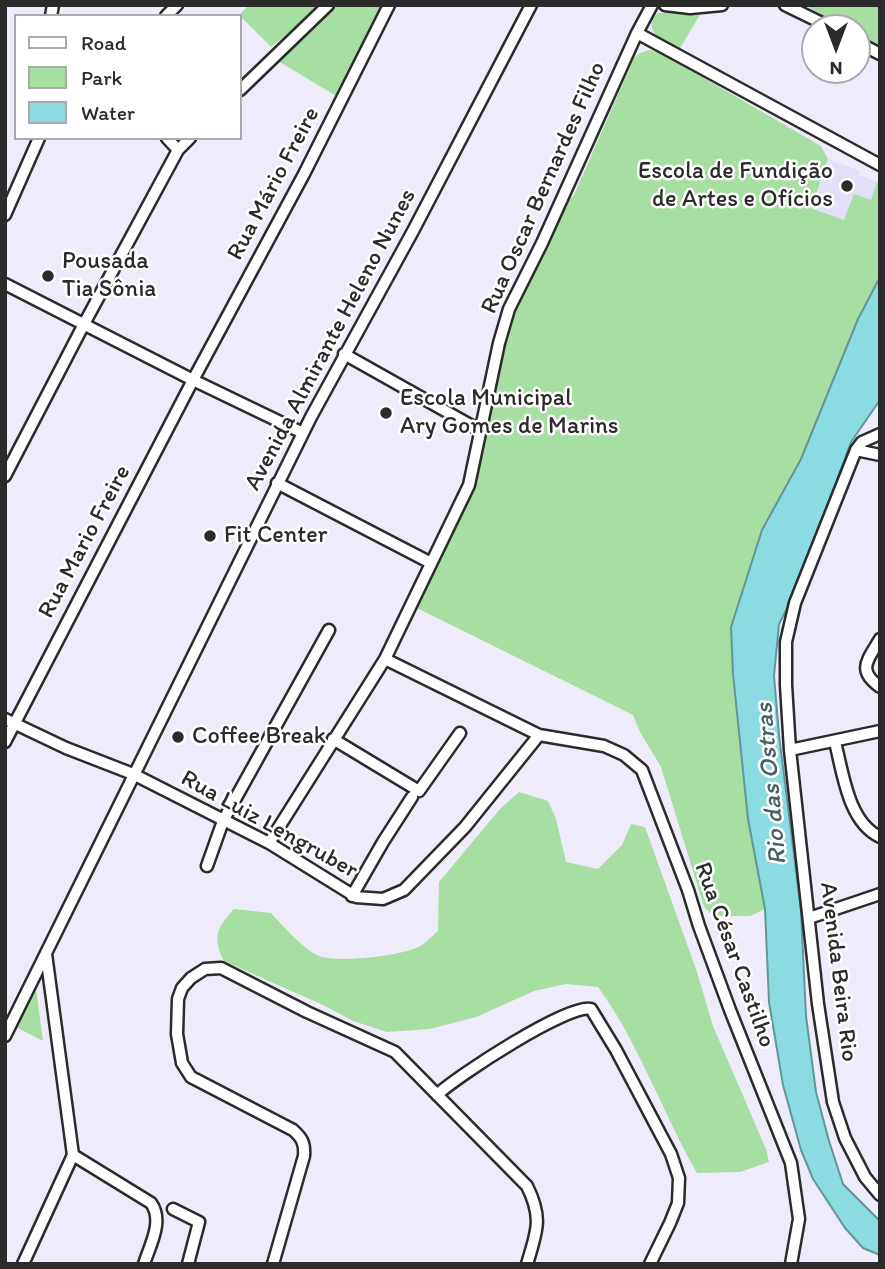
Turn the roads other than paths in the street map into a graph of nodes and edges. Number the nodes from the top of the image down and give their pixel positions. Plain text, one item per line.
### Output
1 (328, 5) edge
2 (389, 5) edge
3 (531, 5) edge
4 (652, 5) edge
5 (665, 5) edge
6 (722, 5) edge
7 (785, 5) edge
8 (803, 14) edge
9 (637, 33) junction
10 (242, 88) edge
11 (38, 140) edge
12 (169, 140) edge
13 (188, 140) edge
14 (178, 150) junction
15 (880, 165) edge
16 (5, 215) edge
17 (5, 284) edge
18 (84, 324) junction
19 (344, 354) junction
20 (193, 380) junction
21 (481, 431) junction
22 (303, 433) junction
23 (880, 434) edge
24 (856, 450) junction
25 (880, 455) edge
26 (5, 477) edge
27 (277, 483) junction
28 (431, 564) junction
29 (329, 630) dead end
30 (880, 639) edge
31 (385, 659) junction
32 (880, 687) edge
33 (10, 721) edge
34 (880, 731) edge
35 (460, 733) dead end
36 (539, 735) junction
37 (334, 739) junction
38 (5, 741) edge
39 (835, 741) junction
40 (790, 750) junction
41 (133, 774) junction
42 (412, 797) dead end
43 (223, 821) junction
44 (880, 837) edge
45 (269, 843) junction
46 (207, 866) dead end
47 (880, 894) edge
48 (352, 896) junction
49 (809, 918) junction
50 (46, 951) junction
51 (5, 1036) edge
52 (437, 1095) junction
53 (73, 1155) junction
54 (880, 1195) edge
55 (173, 1209) dead end
56 (23, 1264) edge
57 (144, 1264) edge
58 (188, 1264) edge
59 (273, 1264) edge
60 (527, 1264) edge
61 (650, 1264) edge
62 (791, 1264) edge

1 - 10 street
2 - 20 street, Rua Mário Freire
3 - 19 street, Avenida Almirante Heleno Nunes
4 - 9 street, Rua Oscar Bernardes Filho
5 - 6 street
7 - 8 street
9 - 15 street
9 - 21 street, Rua Oscar Bernardes Filho
11 - 16 street
12 - 14 street
13 - 14 street
14 - 18 street
17 - 18 street
18 - 20 street
18 - 26 street
19 - 21 street
19 - 22 street, Avenida Almirante Heleno Nunes
20 - 22 street
20 - 33 street, Rua Mario Freire
21 - 28 street, Rua Oscar Bernardes Filho
22 - 27 street, Avenida Almirante Heleno Nunes
23 - 24 street
24 - 25 street
24 - 40 street, Avenida Beira Rio
27 - 28 street
27 - 41 street, Avenida Almirante Heleno Nunes
28 - 31 street, Rua Oscar Bernardes Filho
29 - 43 street
30 - 32 street
31 - 36 street, Rua César Castilho
31 - 37 street, Rua Oscar Bernardes Filho
33 - 38 street, Rua Mario Freire
33 - 41 street, Rua Luiz Lengruber
34 - 39 street
35 - 37 street
36 - 48 street, Rua Luiz Lengruber
36 - 62 street, Rua César Castilho
37 - 45 street, Rua Oscar Bernardes Filho
39 - 40 street
39 - 44 street
40 - 49 street, Avenida Beira Rio
41 - 43 street, Rua Luiz Lengruber
41 - 50 street, Avenida Almirante Heleno Nunes
42 - 48 street
43 - 45 street, Rua Luiz Lengruber
43 - 46 street
45 - 48 street, Rua Luiz Lengruber
47 - 49 street
49 - 54 street, Avenida Beira Rio
50 - 51 street, Avenida Almirante Heleno Nunes
50 - 53 street
52 - 59 street
52 - 60 street
52 - 61 street
53 - 56 street
53 - 57 street
55 - 58 street

